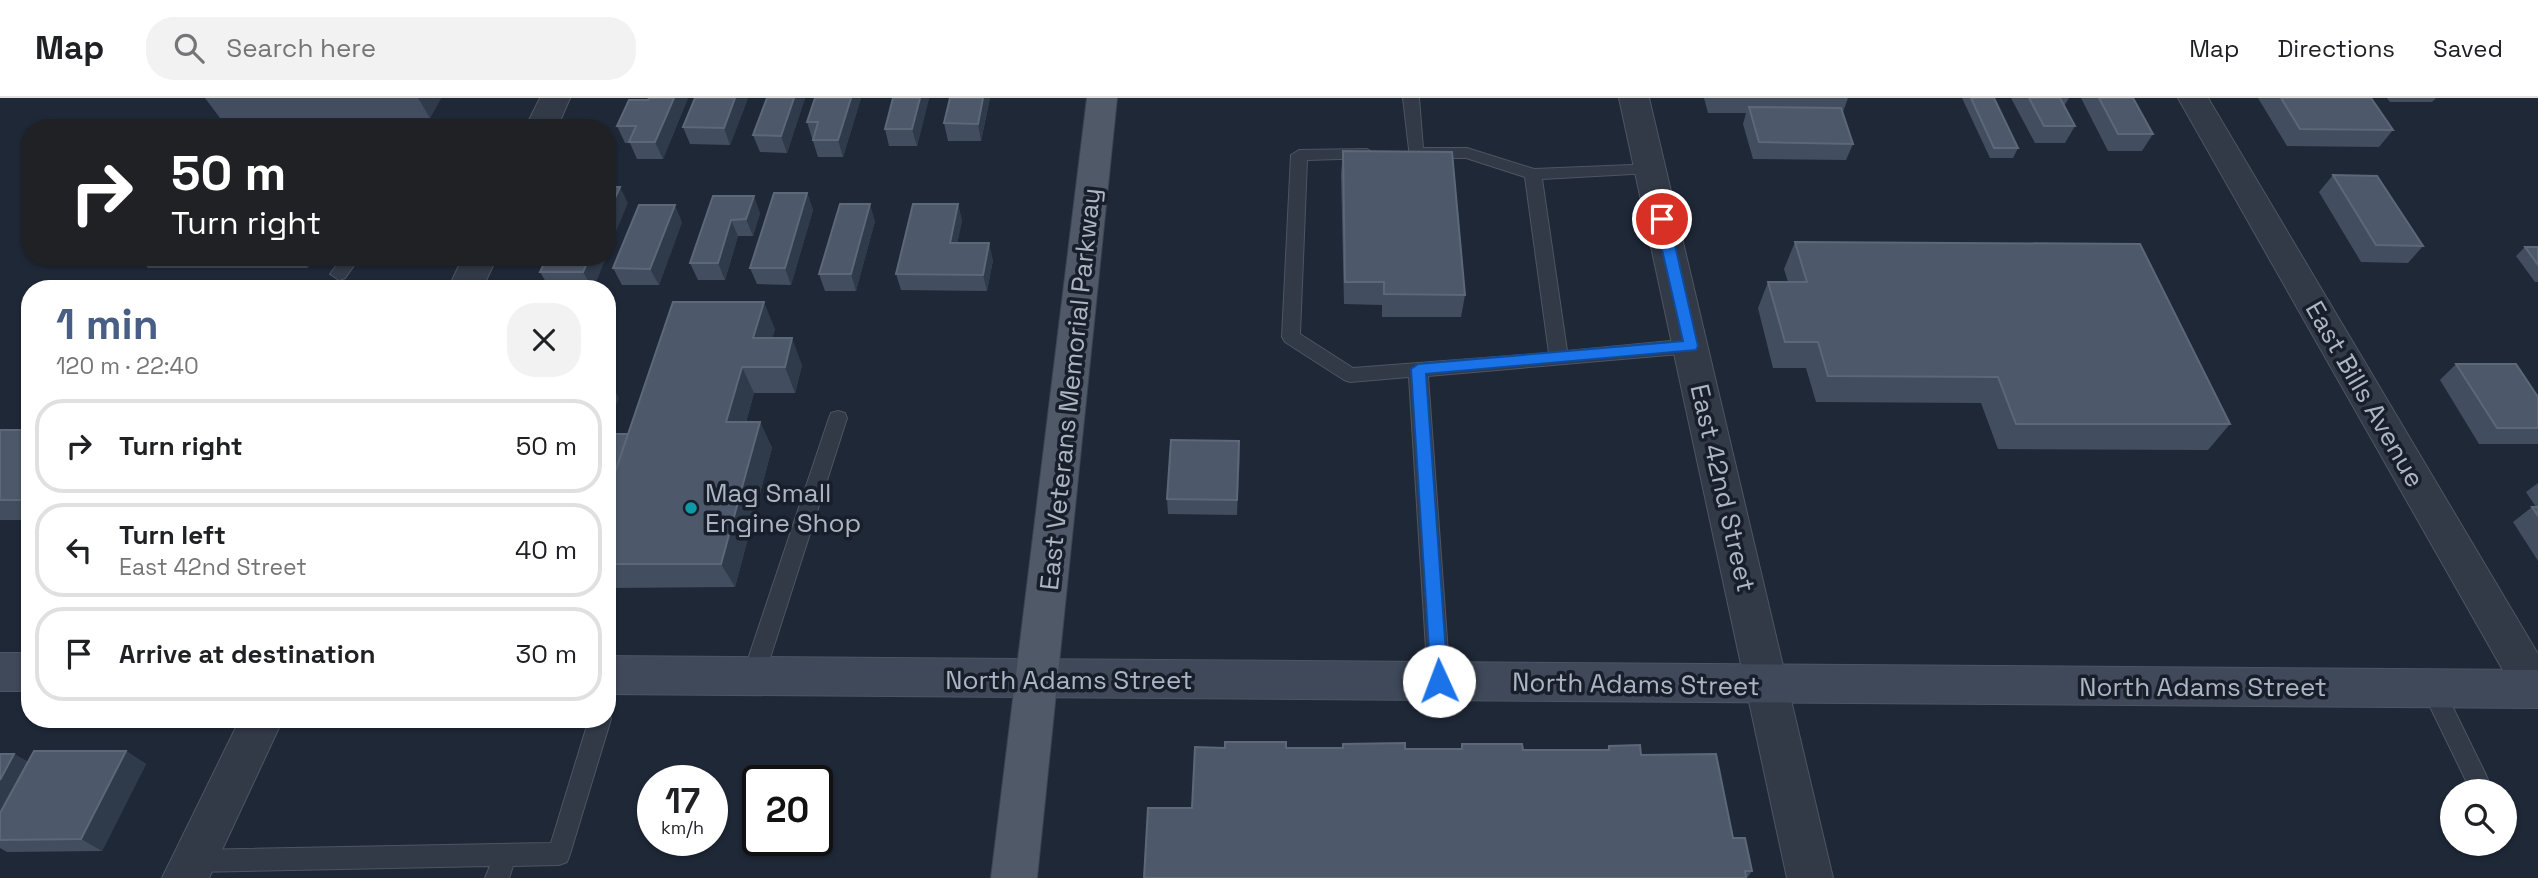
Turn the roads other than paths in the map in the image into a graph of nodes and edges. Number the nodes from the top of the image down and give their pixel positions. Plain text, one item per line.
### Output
1 (555, 98) edge
2 (1102, 98) edge
3 (1411, 98) edge
4 (1634, 98) edge
5 (2193, 98) edge
6 (545, 119) edge
7 (1403, 154) junction
8 (1650, 168) junction
9 (1533, 174) junction
10 (346, 266) edge
11 (340, 274) dead end
12 (1691, 346) junction
13 (1559, 359) junction
14 (1418, 369) junction
15 (838, 418) dead end
16 (0, 672) edge
17 (21, 672) edge
18 (753, 677) junction
19 (1037, 679) junction
20 (1439, 681) junction
21 (616, 683) edge
22 (1768, 685) junction
23 (2432, 688) junction
24 (2537, 689) edge
25 (258, 728) edge
26 (597, 728) edge
27 (2477, 779) edge
28 (505, 855) junction
29 (189, 869) edge
30 (497, 878) edge
31 (1014, 878) edge
32 (1810, 878) edge

1 - 6 street
2 - 19 main road, East Veterans Memorial Parkway
3 - 7 lane
4 - 8 street, East 42nd Street
5 - 24 street, East Bills Avenue
7 - 9 lane
7 - 14 lane
8 - 9 lane
8 - 12 street, East 42nd Street
9 - 13 lane
10 - 11 lane
12 - 13 lane
12 - 22 street, East 42nd Street
13 - 14 lane
14 - 20 lane
15 - 18 lane
16 - 17 street
18 - 19 street, North Adams Street
18 - 21 street, North Adams Street
19 - 20 street, North Adams Street
19 - 31 main road, East Veterans Memorial Parkway
20 - 22 street, North Adams Street
22 - 23 street, North Adams Street
22 - 32 street, East 42nd Street
23 - 24 street, North Adams Street
23 - 27 lane
25 - 29 street
26 - 28 lane
28 - 29 lane
28 - 30 lane

